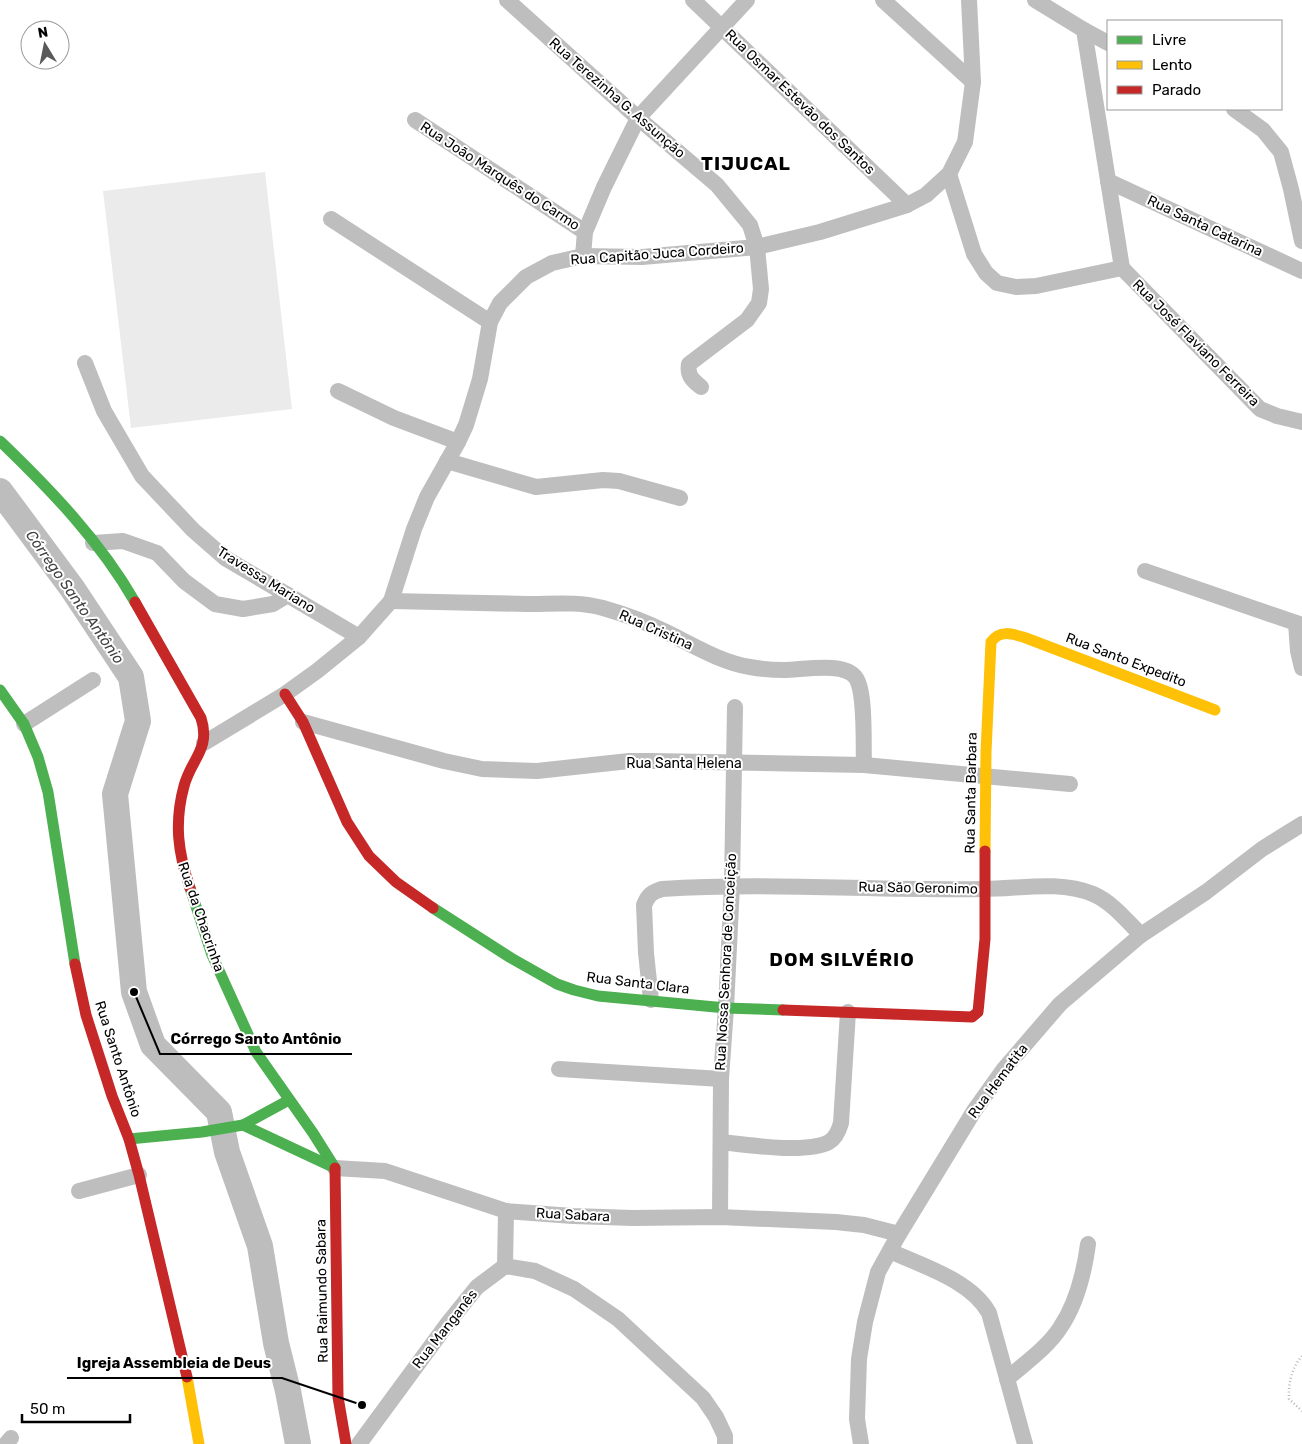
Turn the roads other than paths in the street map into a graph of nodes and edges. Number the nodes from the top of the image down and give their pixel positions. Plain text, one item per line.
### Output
1 (507, 0) edge
2 (693, 0) edge
3 (747, 0) edge
4 (883, 0) edge
5 (969, 0) edge
6 (1034, 0) edge
7 (721, 26) junction
8 (1084, 30) junction
9 (1107, 42) edge
10 (973, 82) junction
11 (1235, 110) edge
12 (638, 118) junction
13 (415, 120) dead end
14 (949, 174) junction
15 (1108, 181) junction
16 (907, 205) junction
17 (331, 219) dead end
18 (585, 232) junction
19 (1302, 241) edge
20 (758, 247) junction
21 (583, 256) junction
22 (1122, 268) junction
23 (1302, 271) edge
24 (490, 322) junction
25 (85, 363) dead end
26 (701, 387) dead end
27 (338, 391) dead end
28 (1302, 422) edge
29 (0, 441) edge
30 (458, 442) junction
31 (447, 461) junction
32 (680, 498) dead end
33 (94, 543) junction
34 (1145, 571) dead end
35 (288, 595) junction
36 (391, 601) junction
37 (1299, 624) edge
38 (359, 637) junction
39 (1026, 638) joint
40 (1302, 668) edge
41 (93, 680) dead end
42 (285, 694) junction
43 (2, 696) edge
44 (735, 707) dead end
45 (1215, 710) dead end
46 (303, 722) junction
47 (24, 724) junction
48 (204, 743) junction
49 (733, 763) junction
50 (864, 765) junction
51 (985, 776) junction
52 (1070, 784) dead end
53 (1302, 824) edge
54 (732, 885) junction
55 (985, 889) junction
56 (1142, 936) junction
57 (982, 984) joint
58 (651, 1000) junction
59 (726, 1008) junction
60 (848, 1012) junction
61 (559, 1069) dead end
62 (721, 1080) junction
63 (289, 1100) junction
64 (239, 1126) junction
65 (129, 1140) junction
66 (721, 1142) junction
67 (335, 1168) junction
68 (139, 1175) junction
69 (79, 1191) dead end
70 (506, 1211) junction
71 (720, 1217) junction
72 (899, 1234) junction
73 (1088, 1244) dead end
74 (890, 1251) junction
75 (505, 1266) junction
76 (1007, 1379) junction
77 (198, 1444) edge
78 (346, 1444) edge
79 (359, 1444) edge
80 (725, 1444) edge
81 (861, 1444) edge
82 (1026, 1444) edge

1 - 12 street, Rua Terezinha G. Assunção
2 - 7 street, Rua Osmar Estevão dos Santos
3 - 7 street
4 - 10 street
5 - 10 street, Rua Capitão Juca Cordeiro
6 - 8 street
7 - 12 street
7 - 16 street, Rua Osmar Estevão dos Santos
8 - 9 street
8 - 15 street
10 - 14 street, Rua Capitão Juca Cordeiro
11 - 19 street
12 - 18 street
12 - 20 street, Rua Terezinha G. Assunção
13 - 18 street, Rua João Marquês do Carmo
14 - 16 street, Rua Capitão Juca Cordeiro
14 - 22 street
15 - 22 street
15 - 23 street, Rua Santa Catarina
16 - 20 street, Rua Capitão Juca Cordeiro
17 - 24 street
18 - 21 street
20 - 21 street, Rua Capitão Juca Cordeiro
20 - 26 street, Rua Terezinha G. Assunção
21 - 24 street, Rua Capitão Juca Cordeiro
22 - 28 street, Rua José Flaviano Ferreira
24 - 30 street, Rua Capitão Juca Cordeiro
25 - 35 street, Travessa Mariano
27 - 30 street
29 - 33 main road
30 - 31 street, Rua Capitão Juca Cordeiro
31 - 32 street
31 - 36 street, Rua Capitão Juca Cordeiro
33 - 35 street
33 - 48 main road
34 - 37 street
35 - 38 street, Travessa Mariano
36 - 38 street, Rua Capitão Juca Cordeiro
36 - 50 street, Rua Cristina
37 - 40 street
38 - 42 street, Rua Capitão Juca Cordeiro
39 - 45 main road, Rua Santo Expedito
39 - 51 main road, Rua Santa Barbara
41 - 47 street
42 - 46 main road, Rua Santa Clara
42 - 48 street, Rua Capitão Juca Cordeiro
43 - 47 main road, Rua Santo Antônio
44 - 49 street, Rua Nossa Senhora de Conceição
46 - 49 street, Rua Santa Helena
46 - 58 main road, Rua Santa Clara
47 - 65 main road, Rua Santo Antônio
48 - 63 main road, Rua da Chacrinha
49 - 50 street, Rua Santa Helena
49 - 54 street, Rua Nossa Senhora de Conceição
50 - 51 street, Rua Santa Helena
51 - 52 street, Rua Santa Helena
51 - 55 main road, Rua Santa Barbara
53 - 56 street, Rua Hematita
54 - 55 street, Rua São Geronimo
54 - 58 street, Rua São Geronimo
54 - 59 street, Rua Nossa Senhora de Conceição
55 - 56 street, Rua São Geronimo
55 - 57 main road, Rua Santa Barbara
56 - 72 street, Rua Hematita
57 - 60 main road, Rua Santa Clara
58 - 59 main road, Rua Santa Clara
59 - 60 main road, Rua Santa Clara
59 - 62 street, Rua Nossa Senhora de Conceição
60 - 66 street
61 - 62 street
62 - 66 street, Rua Nossa Senhora de Conceição
63 - 64 main road
63 - 67 main road
64 - 65 main road
64 - 67 main road
65 - 68 main road, Rua Santo Antônio
66 - 71 street, Rua Nossa Senhora de Conceição
67 - 70 street, Rua Sabara
67 - 78 main road, Rua Raimundo Sabara
68 - 69 street
68 - 77 main road, Rua Santo Antônio
70 - 71 street, Rua Sabara
70 - 75 street
71 - 72 street, Rua Sabara
72 - 74 street, Rua Hematita
73 - 76 street
74 - 76 street
74 - 81 street, Rua Hematita
75 - 79 street, Rua Manganês
75 - 80 street
76 - 82 street

